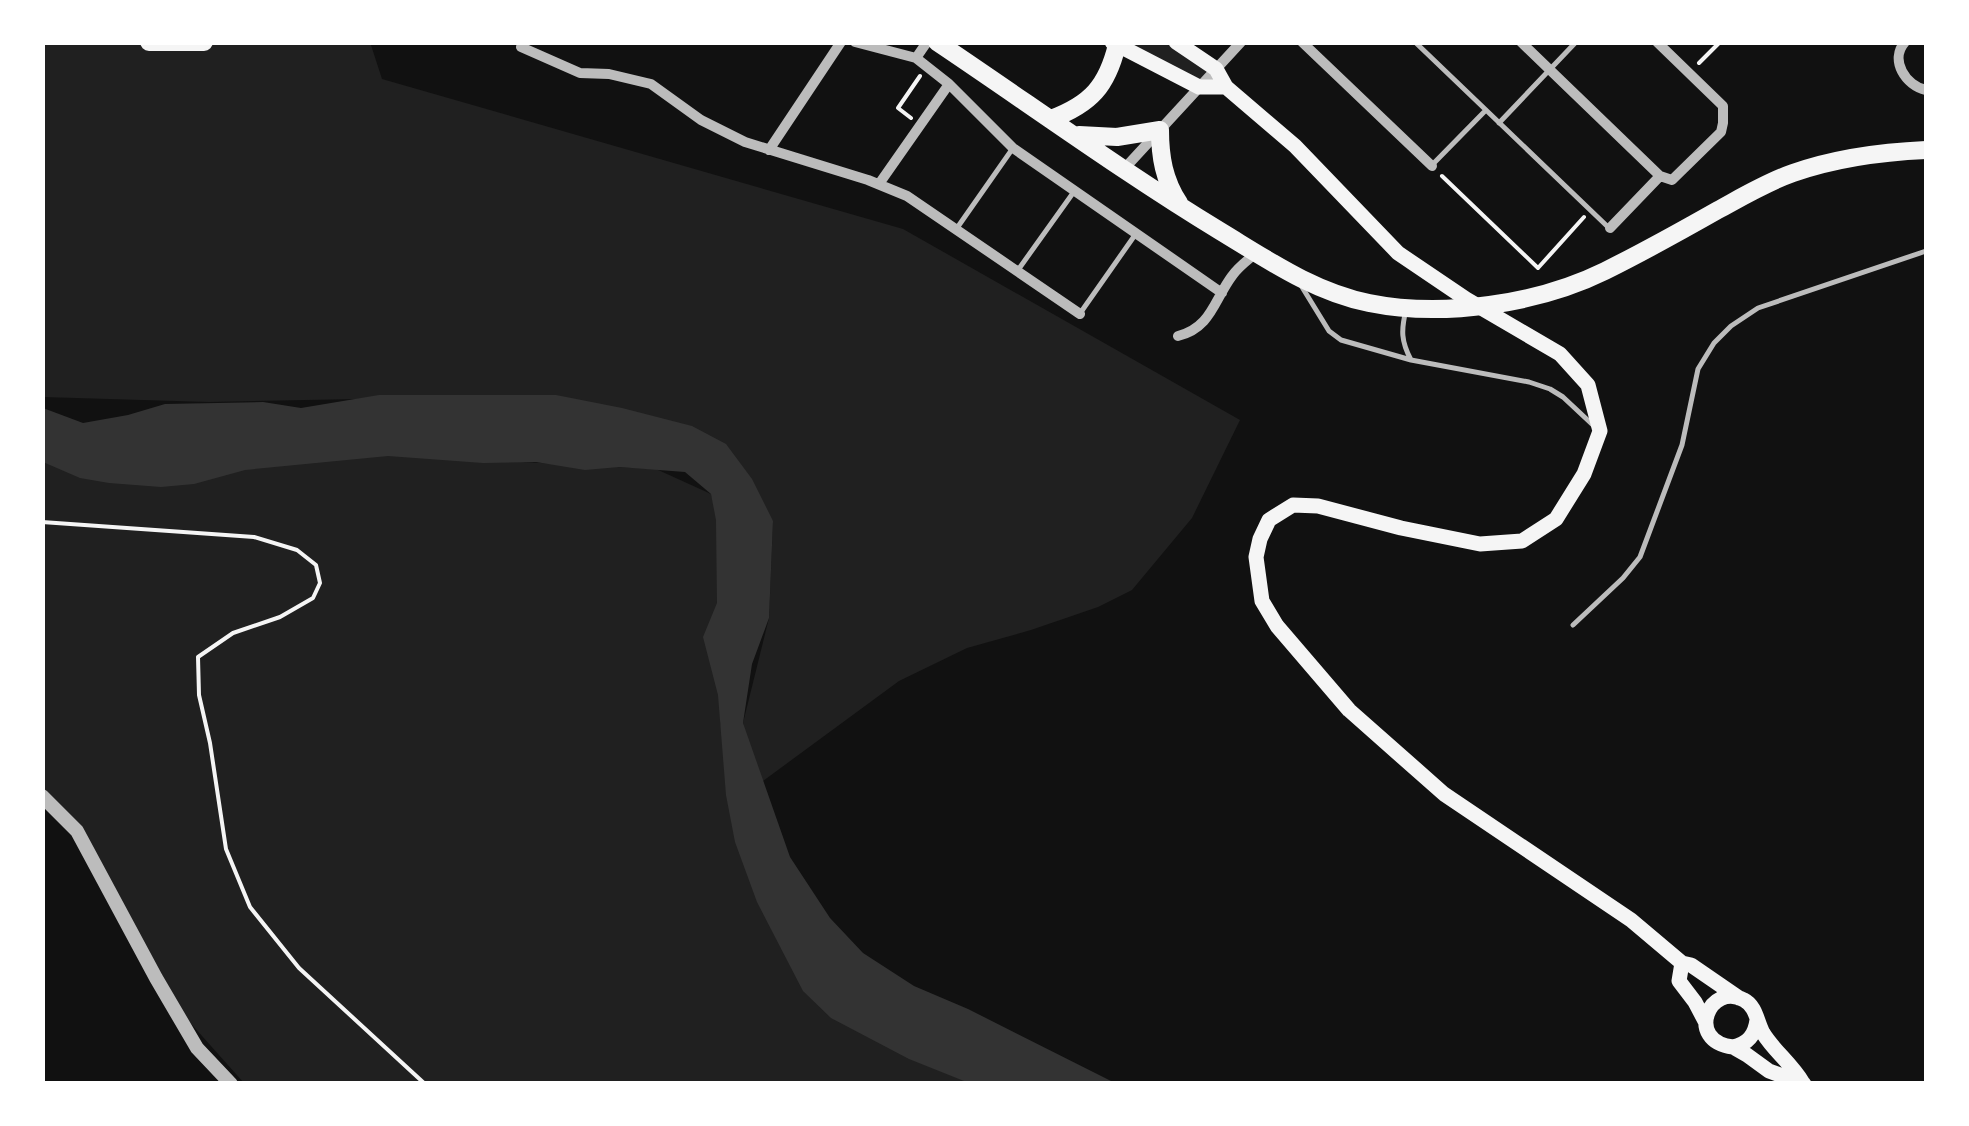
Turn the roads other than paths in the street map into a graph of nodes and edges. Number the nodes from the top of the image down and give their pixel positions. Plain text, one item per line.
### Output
1 (149, 42) edge
2 (204, 42) edge
3 (841, 42) edge
4 (855, 42) edge
5 (927, 42) edge
6 (936, 42) edge
7 (1176, 42) edge
8 (1240, 42) edge
9 (1302, 42) edge
10 (1415, 42) edge
11 (1521, 42) edge
12 (1576, 42) edge
13 (1657, 42) edge
14 (1905, 42) edge
15 (1114, 44) edge
16 (521, 47) dead end
17 (916, 58) junction
18 (1216, 69) junction
19 (1550, 70) junction
20 (948, 84) junction
21 (1199, 87) junction
22 (1226, 87) junction
23 (1926, 90) edge
24 (1486, 110) junction
25 (1051, 118) junction
26 (1499, 123) junction
27 (1160, 130) junction
28 (1074, 134) junction
29 (1013, 148) junction
30 (770, 150) junction
31 (1926, 150) edge
32 (1432, 166) joint
33 (1124, 169) junction
34 (1660, 176) junction
35 (879, 184) junction
36 (1074, 190) junction
37 (1183, 208) junction
38 (1610, 228) joint
39 (956, 229) junction
40 (1137, 233) junction
41 (1926, 251) edge
42 (1256, 253) junction
43 (1017, 271) junction
44 (1296, 276) junction
45 (1222, 294) junction
46 (1407, 309) junction
47 (1080, 314) joint
48 (1178, 336) dead end
49 (1411, 360) junction
50 (1600, 431) junction
51 (1573, 625) dead end
52 (42, 796) edge
53 (1682, 963) junction
54 (1739, 998) junction
55 (1756, 1020) junction
56 (1705, 1021) junction
57 (1733, 1047) junction
58 (1803, 1083) edge
59 (231, 1084) edge

1 - 2 highway
3 - 30 street
4 - 17 street
5 - 17 street
6 - 25 highway
7 - 18 main road
8 - 18 street
9 - 32 street
10 - 24 lane
11 - 19 street
12 - 19 lane
13 - 34 street
14 - 23 street
15 - 21 main road
15 - 25 highway
16 - 30 street
17 - 20 street
18 - 21 street
18 - 22 main road
19 - 26 lane
19 - 34 street
20 - 29 street
20 - 35 street
21 - 22 main road
21 - 27 street
22 - 50 main road
24 - 26 lane
24 - 32 lane
25 - 28 highway
26 - 38 lane
27 - 28 highway
27 - 33 street
27 - 37 highway
28 - 33 highway
29 - 36 street
29 - 39 lane
30 - 35 street
31 - 46 highway
33 - 37 highway
34 - 38 street
35 - 39 street
36 - 40 street
36 - 43 lane
37 - 42 highway
39 - 43 street
40 - 45 street
40 - 47 lane
41 - 51 lane
42 - 44 highway
42 - 45 street
43 - 47 street
44 - 46 highway
44 - 49 lane
45 - 48 street
46 - 49 lane
49 - 50 lane
50 - 53 main road
52 - 59 street
53 - 54 main road
53 - 56 main road
54 - 55 main road
54 - 56 main road
55 - 57 main road
55 - 58 main road
56 - 57 main road
57 - 58 main road

